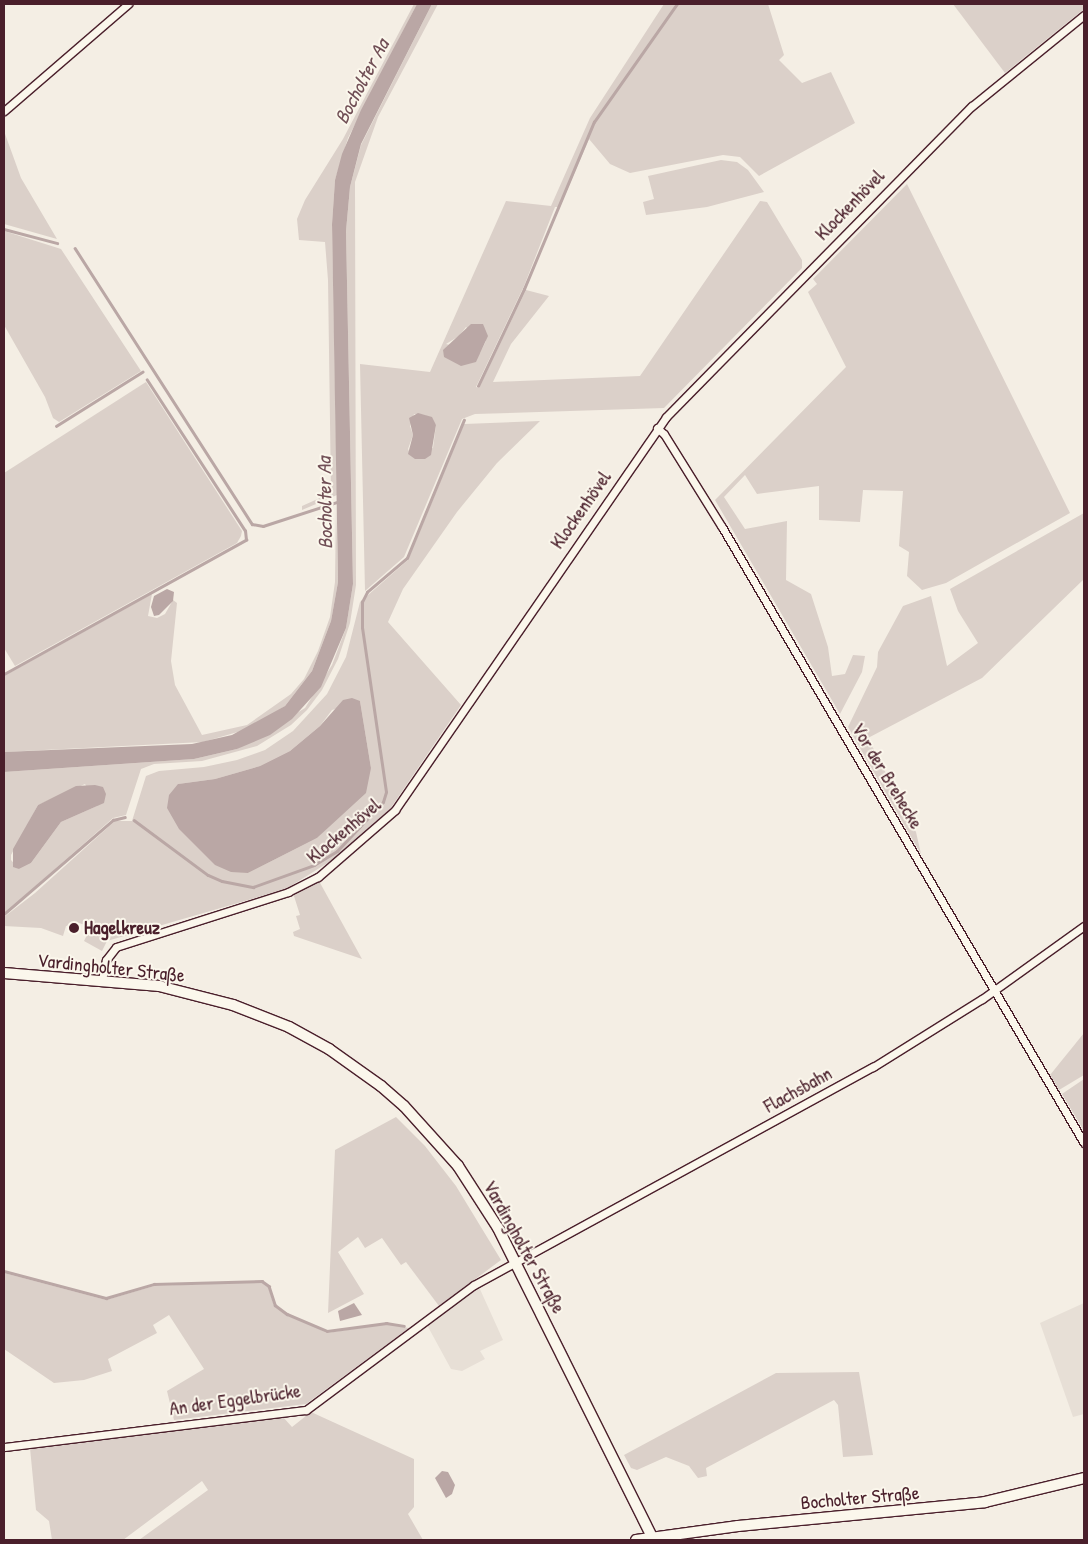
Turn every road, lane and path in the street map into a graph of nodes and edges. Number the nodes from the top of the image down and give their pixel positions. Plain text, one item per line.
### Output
1 (128, 4) edge
2 (1084, 15) edge
3 (4, 110) edge
4 (657, 428) junction
5 (1084, 926) edge
6 (4, 973) edge
7 (102, 980) junction
8 (995, 989) junction
9 (1084, 1144) edge
10 (514, 1261) junction
11 (4, 1447) edge
12 (1084, 1478) edge
13 (652, 1537) junction
14 (636, 1540) edge

1 - 3 street
2 - 4 street, Klockenhövel
4 - 7 street, Klockenhövel
4 - 8 street, Vor der Brehecke
5 - 8 street, Flachsbahn
6 - 7 street, Vardingholter Straße
7 - 10 street, Vardingholter Straße
8 - 9 street, Vor der Brehecke
8 - 10 street, Flachsbahn
10 - 11 street, An der Eggelbrücke
10 - 13 street, Vardingholter Straße
12 - 13 street, Bocholter Straße
13 - 14 street, Bocholter Straße

